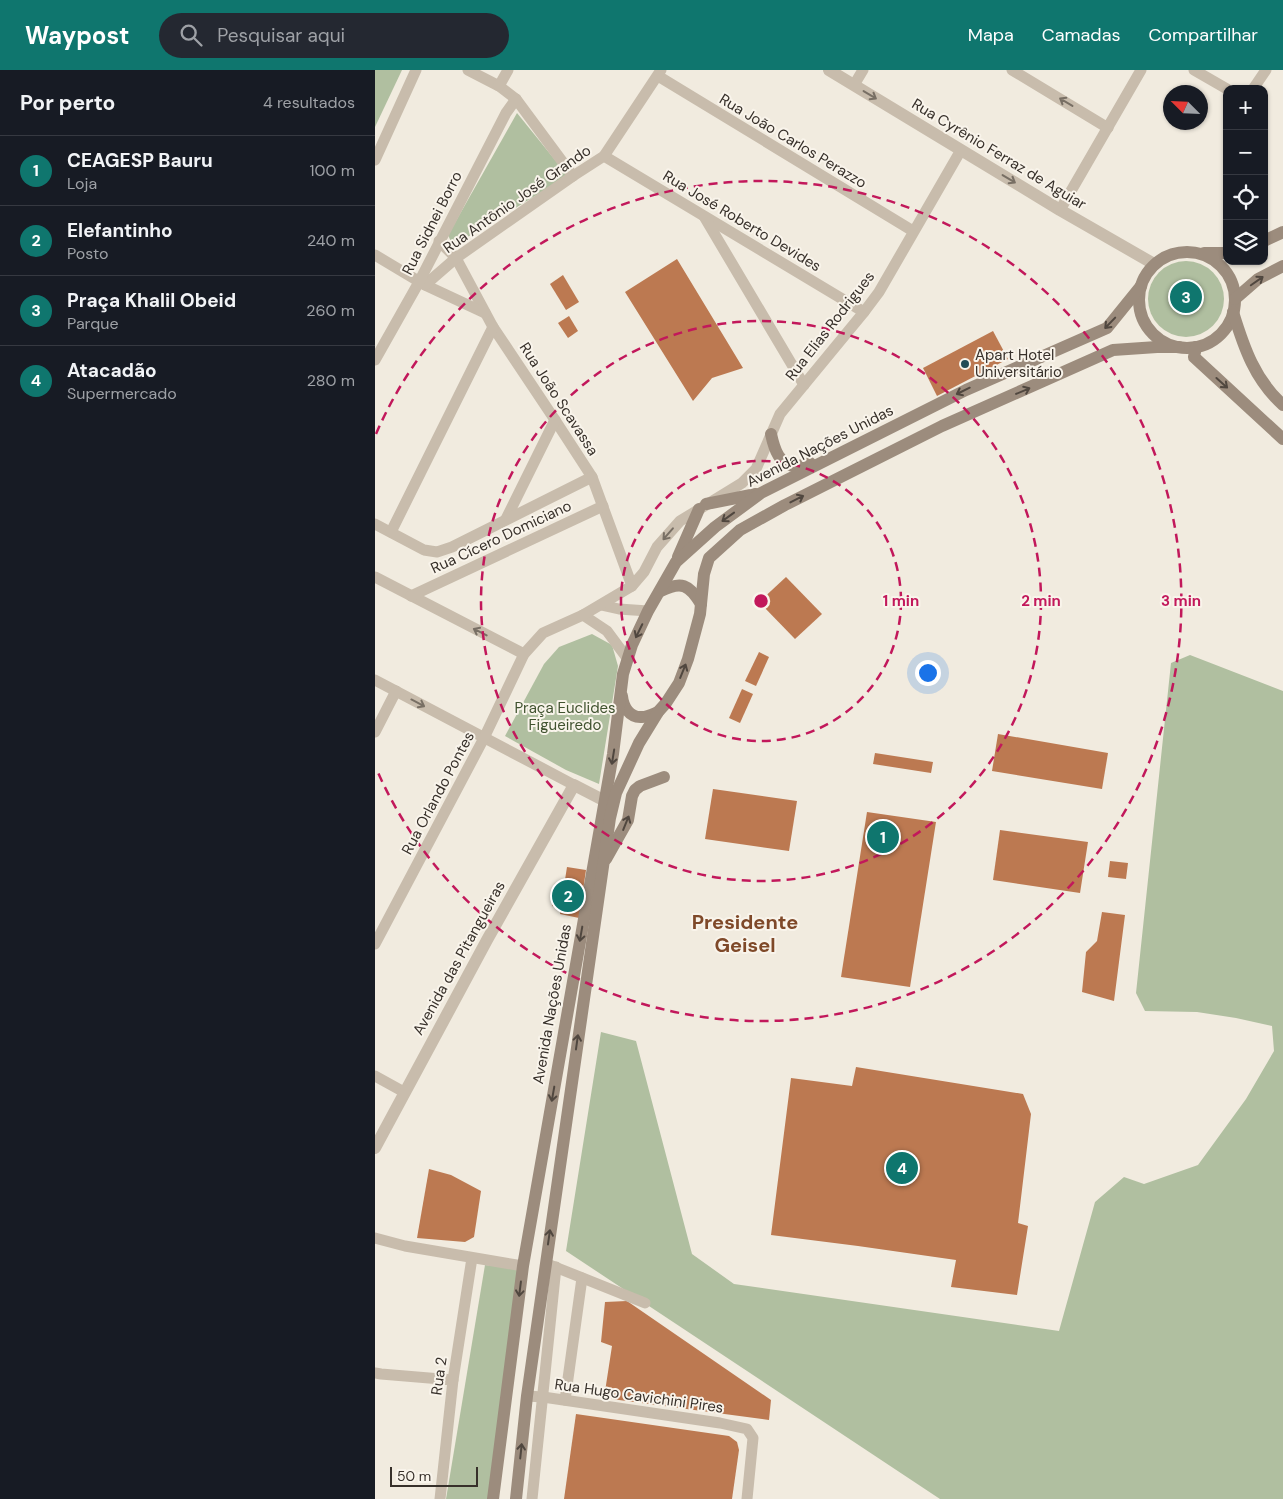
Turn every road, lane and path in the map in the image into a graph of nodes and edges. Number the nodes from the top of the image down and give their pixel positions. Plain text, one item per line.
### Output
1 (416, 70) edge
2 (468, 70) edge
3 (508, 70) edge
4 (829, 70) edge
5 (863, 70) edge
6 (1012, 70) edge
7 (1141, 70) edge
8 (1194, 70) edge
9 (1266, 70) edge
10 (659, 73) edge
11 (854, 85) junction
12 (1256, 85) edge
13 (499, 86) junction
14 (1223, 87) edge
15 (516, 99) junction
16 (1108, 128) junction
17 (378, 148) edge
18 (961, 150) junction
19 (604, 156) junction
20 (375, 160) edge
21 (573, 176) junction
22 (1060, 210) junction
23 (705, 216) junction
24 (913, 231) junction
25 (1283, 232) edge
26 (1268, 239) edge
27 (439, 241) junction
28 (1197, 252) junction
29 (1223, 253) edge
30 (375, 255) edge
31 (456, 258) junction
32 (1154, 264) junction
33 (1283, 266) edge
34 (422, 284) junction
35 (1141, 286) junction
36 (1234, 306) junction
37 (864, 312) junction
38 (485, 313) junction
39 (493, 327) junction
40 (1179, 347) junction
41 (1196, 347) junction
42 (375, 360) edge
43 (804, 385) junction
44 (1283, 405) edge
45 (555, 420) junction
46 (771, 434) junction
47 (1283, 439) edge
48 (830, 458) junction
49 (592, 477) junction
50 (761, 493) junction
51 (603, 506) junction
52 (702, 506) junction
53 (506, 519) junction
54 (375, 524) edge
55 (391, 532) junction
56 (677, 562) junction
57 (375, 577) edge
58 (632, 586) junction
59 (661, 591) junction
60 (411, 596) junction
61 (701, 604) junction
62 (601, 605) junction
63 (648, 611) junction
64 (583, 615) junction
65 (524, 654) junction
66 (627, 658) junction
67 (623, 674) junction
68 (375, 680) edge
69 (396, 691) junction
70 (658, 712) junction
71 (375, 732) edge
72 (484, 738) junction
73 (664, 777) dead end
74 (574, 785) junction
75 (605, 800) junction
76 (603, 866) junction
77 (375, 944) edge
78 (375, 1076) edge
79 (404, 1092) junction
80 (375, 1148) edge
81 (375, 1238) edge
82 (473, 1258) junction
83 (551, 1265) junction
84 (523, 1266) junction
85 (582, 1278) junction
86 (645, 1303) dead end
87 (375, 1373) edge
88 (453, 1380) junction
89 (527, 1396) junction
90 (543, 1397) junction
91 (565, 1400) junction
92 (440, 1499) edge
93 (493, 1499) edge
94 (516, 1499) edge
95 (532, 1499) edge
96 (747, 1499) edge

1 - 17 street
2 - 13 street
3 - 13 street
4 - 11 street, Rua Cyrênio Ferraz de Aguiar
5 - 11 street
16 -> 6 street
7 - 16 street
8 - 14 street
9 - 12 street
10 - 19 street
10 - 24 street, Rua João Carlos Perazzo
11 -> 18 street, Rua Cyrênio Ferraz de Aguiar
13 - 15 street
15 - 21 street
15 - 27 street, Rua Sidnei Borro
16 - 22 street
17 - 20 street
18 -> 22 street, Rua Cyrênio Ferraz de Aguiar
18 - 24 street, Rua Elias Rodrigues
19 - 21 street, Rua Antônio José Grando
19 - 23 street, Rua José Roberto Devides
21 - 31 street, Rua Antônio José Grando
22 - 32 street, Rua Cyrênio Ferraz de Aguiar
23 - 37 street, Rua José Roberto Devides
23 - 43 street
24 - 37 street, Rua Elias Rodrigues
25 - 26 main road
27 - 31 street, Rua João Scavassa
27 - 34 street, Rua Sidnei Borro
28 - 29 main road
28 - 32 main road
28 - 36 main road
30 - 34 street
31 - 34 street, Rua Antônio José Grando
31 - 38 street, Rua João Scavassa
32 - 35 main road, Avenida Nações Unidas
36 -> 33 main road, Avenida Nações Unidas
34 - 38 street
34 - 42 street, Rua Sidnei Borro
35 - 40 main road, Avenida Nações Unidas
35 -> 48 main road, Avenida Nações Unidas
36 - 41 main road, Avenida Nações Unidas
36 - 44 main road
37 - 43 street, Rua Elias Rodrigues
38 - 39 street, Rua João Scavassa
39 - 45 street, Rua João Scavassa
39 - 55 street
40 - 41 main road, Avenida Nações Unidas
61 -> 40 main road, Avenida Nações Unidas
41 -> 47 main road
43 - 46 street, Rua Elias Rodrigues
45 - 49 street, Rua João Scavassa
45 - 53 street
46 - 48 main road
46 - 52 street, Rua Elias Rodrigues
48 - 50 main road, Avenida Nações Unidas
49 - 51 street, Rua João Scavassa
49 - 53 street
50 - 52 main road
50 -> 56 main road, Avenida Nações Unidas
51 - 58 street, Rua João Scavassa
51 - 60 street, Rua Cícero Domiciano
52 - 56 main road
52 -> 58 street, Rua Elias Rodrigues
53 - 55 street
54 - 55 street
56 - 59 main road, Avenida Nações Unidas
57 - 60 street
58 - 62 street, Rua Orlando Pontes
59 - 61 main road
59 - 63 main road, Avenida Nações Unidas
65 -> 60 street
70 -> 61 main road, Avenida Nações Unidas
62 - 63 street
62 - 64 street, Rua Orlando Pontes
63 -> 66 main road, Avenida Nações Unidas
64 - 65 street, Rua Orlando Pontes
64 - 66 street
65 - 72 street, Rua Orlando Pontes
66 - 67 main road, Avenida Nações Unidas
67 - 70 main road
67 -> 75 main road, Avenida Nações Unidas
68 - 69 street
69 - 71 street
69 -> 72 street
70 - 76 main road, Avenida Nações Unidas
72 - 74 street
72 - 77 street, Rua Orlando Pontes
76 -> 73 main road
74 - 75 street
74 - 79 street, Avenida das Pitangueiras
75 -> 84 main road, Avenida Nações Unidas
83 -> 76 main road, Avenida Nações Unidas
78 - 79 street
79 - 80 street, Avenida das Pitangueiras
81 - 82 street
82 - 84 street
82 - 88 street, Rua 2
83 - 85 street
83 - 89 main road, Avenida Nações Unidas
83 - 90 street
84 -> 93 main road, Avenida Nações Unidas
85 - 86 street
85 - 91 street
87 - 88 street
88 - 92 street, Rua 2
89 - 90 street, Rua Hugo Cavichini Pires
94 -> 89 main road, Avenida Nações Unidas
90 - 91 street, Rua Hugo Cavichini Pires
90 - 95 street
91 - 96 street, Rua Hugo Cavichini Pires

